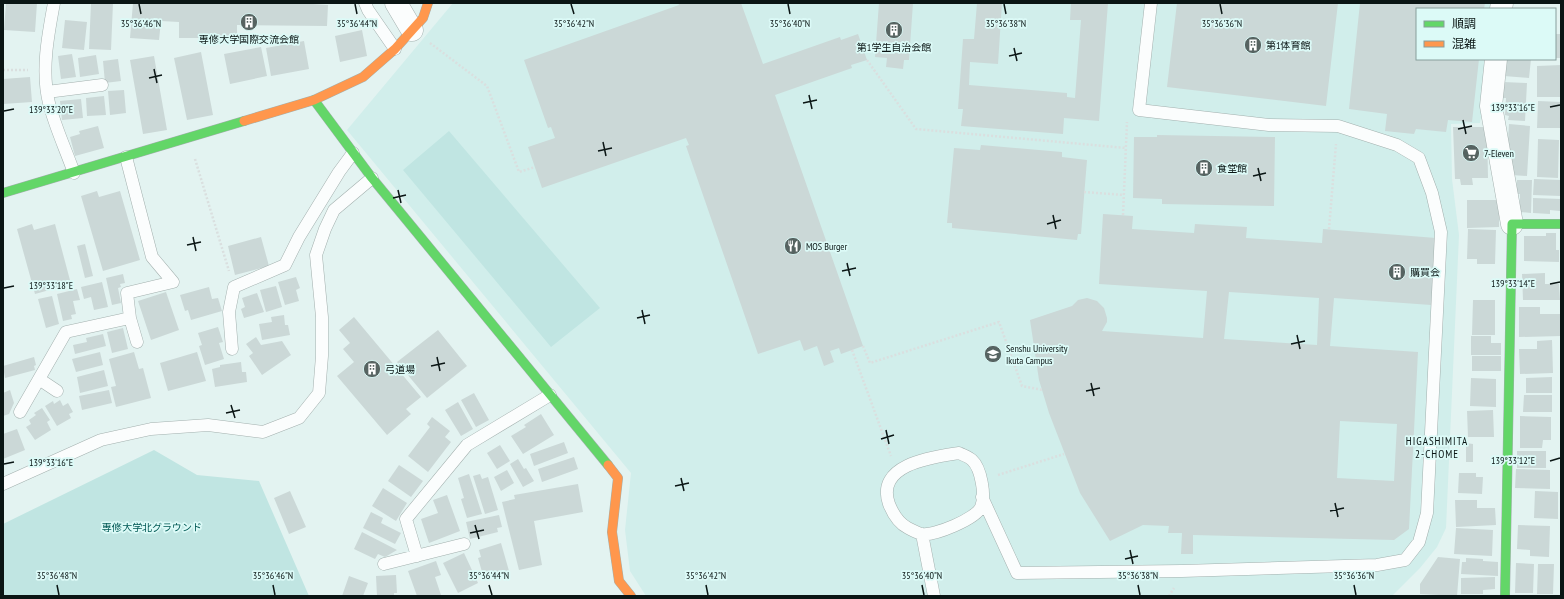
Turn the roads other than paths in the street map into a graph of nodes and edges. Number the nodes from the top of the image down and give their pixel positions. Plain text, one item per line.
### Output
1 (54, 3) edge
2 (365, 3) edge
3 (396, 3) edge
4 (428, 3) edge
5 (1151, 3) edge
6 (412, 30) junction
7 (395, 49) junction
8 (1496, 60) edge
9 (102, 85) dead end
10 (47, 92) junction
11 (314, 100) junction
12 (353, 153) junction
13 (126, 157) junction
14 (74, 173) junction
15 (372, 178) junction
16 (3, 193) edge
17 (1512, 224) junction
18 (1561, 224) edge
19 (130, 318) junction
20 (137, 342) dead end
21 (232, 349) dead end
22 (39, 379) junction
23 (57, 391) dead end
24 (550, 395) junction
25 (20, 412) dead end
26 (3, 484) edge
27 (982, 497) junction
28 (922, 534) junction
29 (464, 544) dead end
30 (417, 556) junction
31 (384, 564) dead end
32 (631, 596) edge
33 (934, 596) edge
34 (1505, 596) edge

1 - 10 lane
2 - 7 lane
3 - 6 street
4 - 6 street
5 - 27 lane
6 - 7 street
7 - 11 street
8 - 17 street
9 - 10 lane
10 - 14 lane
11 - 12 street
11 - 13 street
12 - 15 street
12 - 21 lane
13 - 14 street
13 - 19 lane
14 - 16 street
15 - 24 street
15 - 26 lane
17 - 18 street
17 - 34 street
19 - 20 lane
19 - 22 lane
22 - 23 lane
22 - 25 lane
24 - 30 lane
24 - 32 street
27 - 28 lane
27 - 28 lane
28 - 33 lane
29 - 30 lane
30 - 31 lane

